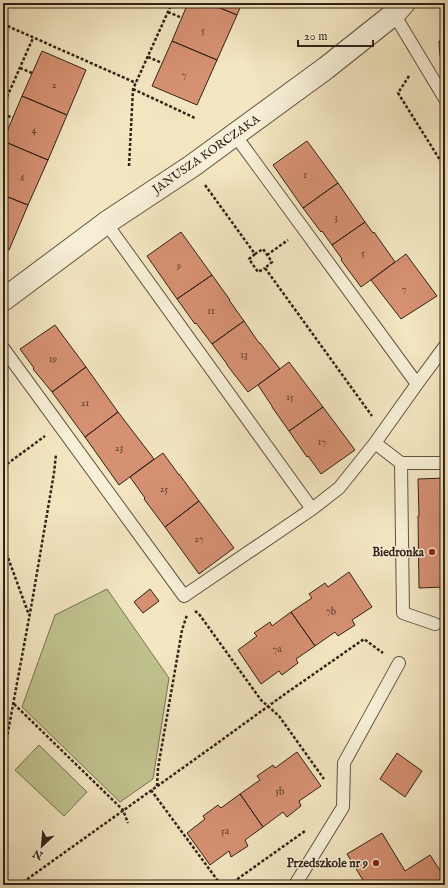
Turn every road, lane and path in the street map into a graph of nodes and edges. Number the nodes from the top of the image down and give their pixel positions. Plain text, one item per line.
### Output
1 (172, 3) edge
2 (399, 9) edge
3 (168, 12) junction
4 (182, 18) dead end
5 (3, 24) edge
6 (33, 38) junction
7 (148, 57) junction
8 (421, 59) junction
9 (162, 63) dead end
10 (20, 68) junction
11 (32, 73) dead end
12 (136, 83) junction
13 (133, 89) junction
14 (445, 99) edge
15 (3, 106) edge
16 (3, 114) edge
17 (13, 118) dead end
18 (195, 118) dead end
19 (235, 135) junction
20 (129, 166) dead end
21 (192, 166) junction
22 (445, 168) edge
23 (106, 222) junction
24 (304, 229) junction
25 (255, 254) junction
26 (267, 255) junction
27 (265, 268) junction
28 (6, 293) edge
29 (445, 346) edge
30 (3, 348) edge
31 (417, 384) junction
32 (59, 425) junction
33 (383, 432) junction
34 (375, 443) junction
35 (401, 463) junction
36 (445, 463) edge
37 (3, 467) edge
38 (312, 509) junction
39 (3, 544) edge
40 (194, 610) dead end
41 (187, 612) dead end
42 (29, 615) junction
43 (435, 624) dead end
44 (399, 663) joint
45 (13, 704) junction
46 (268, 706) junction
47 (3, 759) edge
48 (157, 786) junction
49 (151, 790) junction
50 (343, 807) junction
51 (123, 810) junction
52 (128, 823) dead end
53 (306, 830) dead end
54 (19, 885) edge
55 (221, 885) edge
56 (229, 885) edge
57 (295, 885) edge

1 - 3 path
2 - 8 lane
2 - 19 street, JANUSZA KORCZAKA
3 - 4 path
3 - 7 path
5 - 6 path
6 - 10 path
6 - 12 path
7 - 9 path
7 - 12 path
8 - 14 lane
8 - 22 path
10 - 11 path
10 - 15 path
12 - 13 path
13 - 18 path
13 - 20 path
16 - 17 path
19 - 21 street, JANUSZA KORCZAKA
19 - 24 lane
21 - 23 street, JANUSZA KORCZAKA
21 - 25 path
23 - 28 street, JANUSZA KORCZAKA
23 - 38 lane
24 - 26 path
24 - 31 lane
25 - 26 path
25 - 27 path
26 - 27 path
27 - 33 path
29 - 31 lane
30 - 32 lane
31 - 33 lane
32 - 37 path
32 - 38 lane
32 - 42 path
33 - 34 lane
34 - 35 lane
34 - 38 lane
35 - 36 lane
35 - 43 lane
39 - 42 path
40 - 46 path
41 - 48 path
42 - 45 path
44 - 46 path
44 - 50 lane
45 - 47 path
45 - 51 path
46 - 48 path
46 - 50 path
48 - 49 path
49 - 51 path
49 - 55 path
50 - 57 lane
51 - 52 path
51 - 54 path
53 - 56 path

